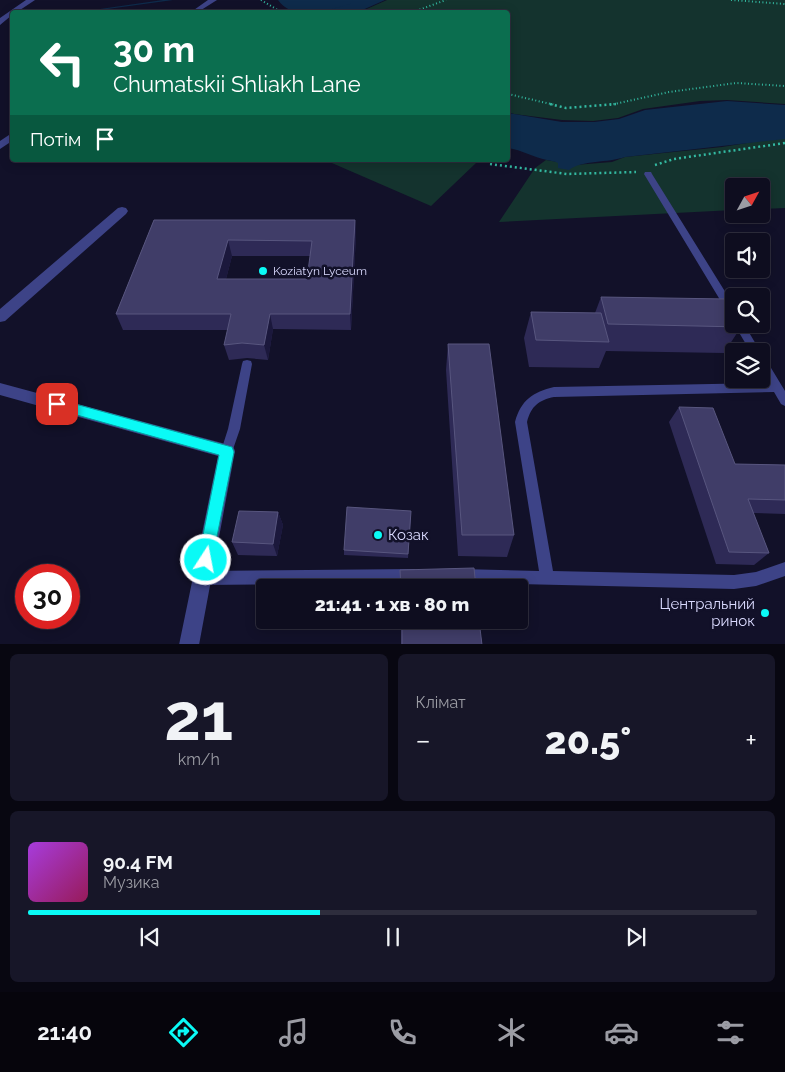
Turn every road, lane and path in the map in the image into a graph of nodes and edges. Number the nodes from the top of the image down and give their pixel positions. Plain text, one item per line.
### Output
1 (31, 0) edge
2 (213, 0) edge
3 (261, 0) edge
4 (446, 0) edge
5 (731, 0) edge
6 (785, 4) edge
7 (14, 10) edge
8 (197, 10) edge
9 (278, 10) edge
10 (418, 10) edge
11 (10, 13) edge
12 (0, 23) edge
13 (785, 86) edge
14 (510, 94) edge
15 (10, 138) edge
16 (785, 143) edge
17 (0, 146) edge
18 (490, 164) dead end
19 (648, 174) junction
20 (122, 211) dead end
21 (725, 300) edge
22 (0, 318) edge
23 (247, 364) dead end
24 (770, 376) edge
25 (777, 387) junction
26 (0, 389) edge
27 (785, 401) edge
28 (227, 452) junction
29 (785, 570) edge
30 (432, 576) edge
31 (452, 576) edge
32 (202, 578) junction
33 (547, 578) junction
34 (482, 579) edge
35 (528, 580) edge
36 (189, 644) edge

1 - 7 street
2 - 8 street
3 - 9 path
4 - 10 path
5 - 6 path
11 - 12 street
13 - 14 path
15 - 17 street
16 - 19 path
18 - 19 path
19 - 21 lane
20 - 22 street
23 - 28 lane
24 - 25 lane
25 - 27 lane
25 - 33 lane
26 - 28 street
28 - 32 street
29 - 33 lane
30 - 32 lane
31 - 34 lane
32 - 36 street
33 - 35 lane

